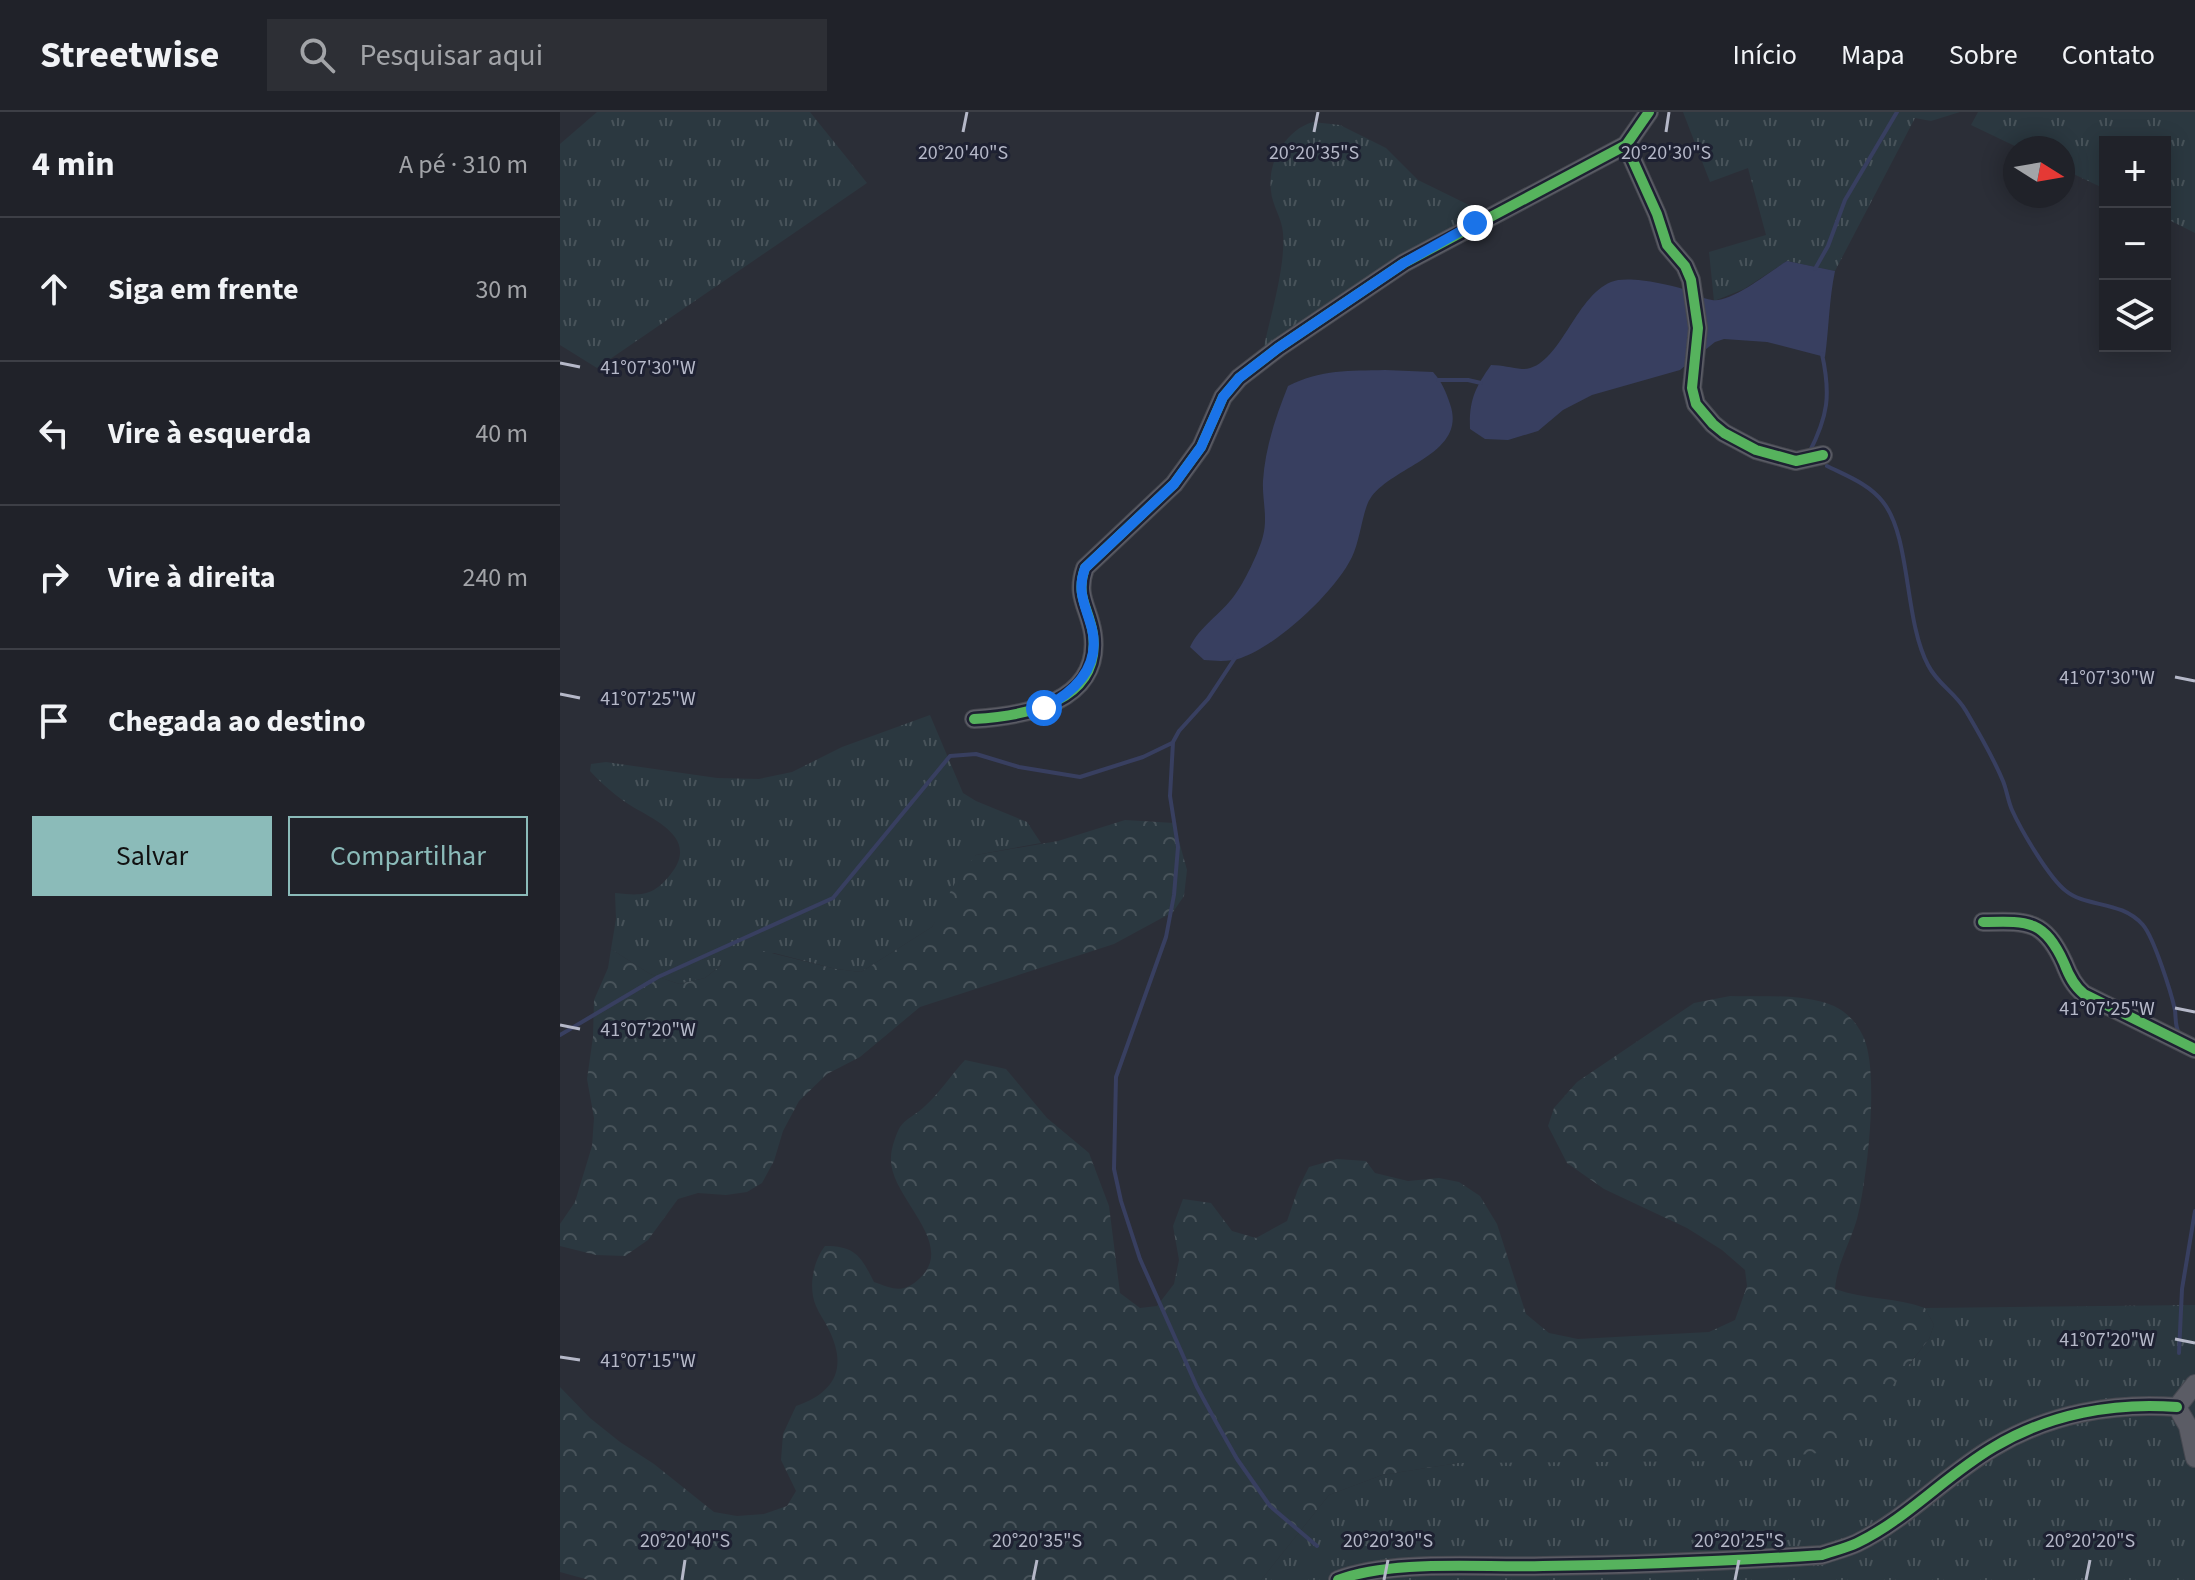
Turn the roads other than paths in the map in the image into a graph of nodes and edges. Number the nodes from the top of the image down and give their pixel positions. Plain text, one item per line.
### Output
1 (1649, 112) edge
2 (1626, 145) junction
3 (1823, 455) dead end
4 (974, 719) dead end
5 (1983, 922) dead end
6 (2195, 1049) edge
7 (2195, 1384) edge
8 (2177, 1407) junction
9 (2195, 1458) edge
10 (1543, 1573) edge
11 (1338, 1580) edge

1 - 2 street
2 - 3 street
2 - 4 street
5 - 6 street
7 - 8 street
8 - 9 street
8 - 10 street
10 - 11 street

